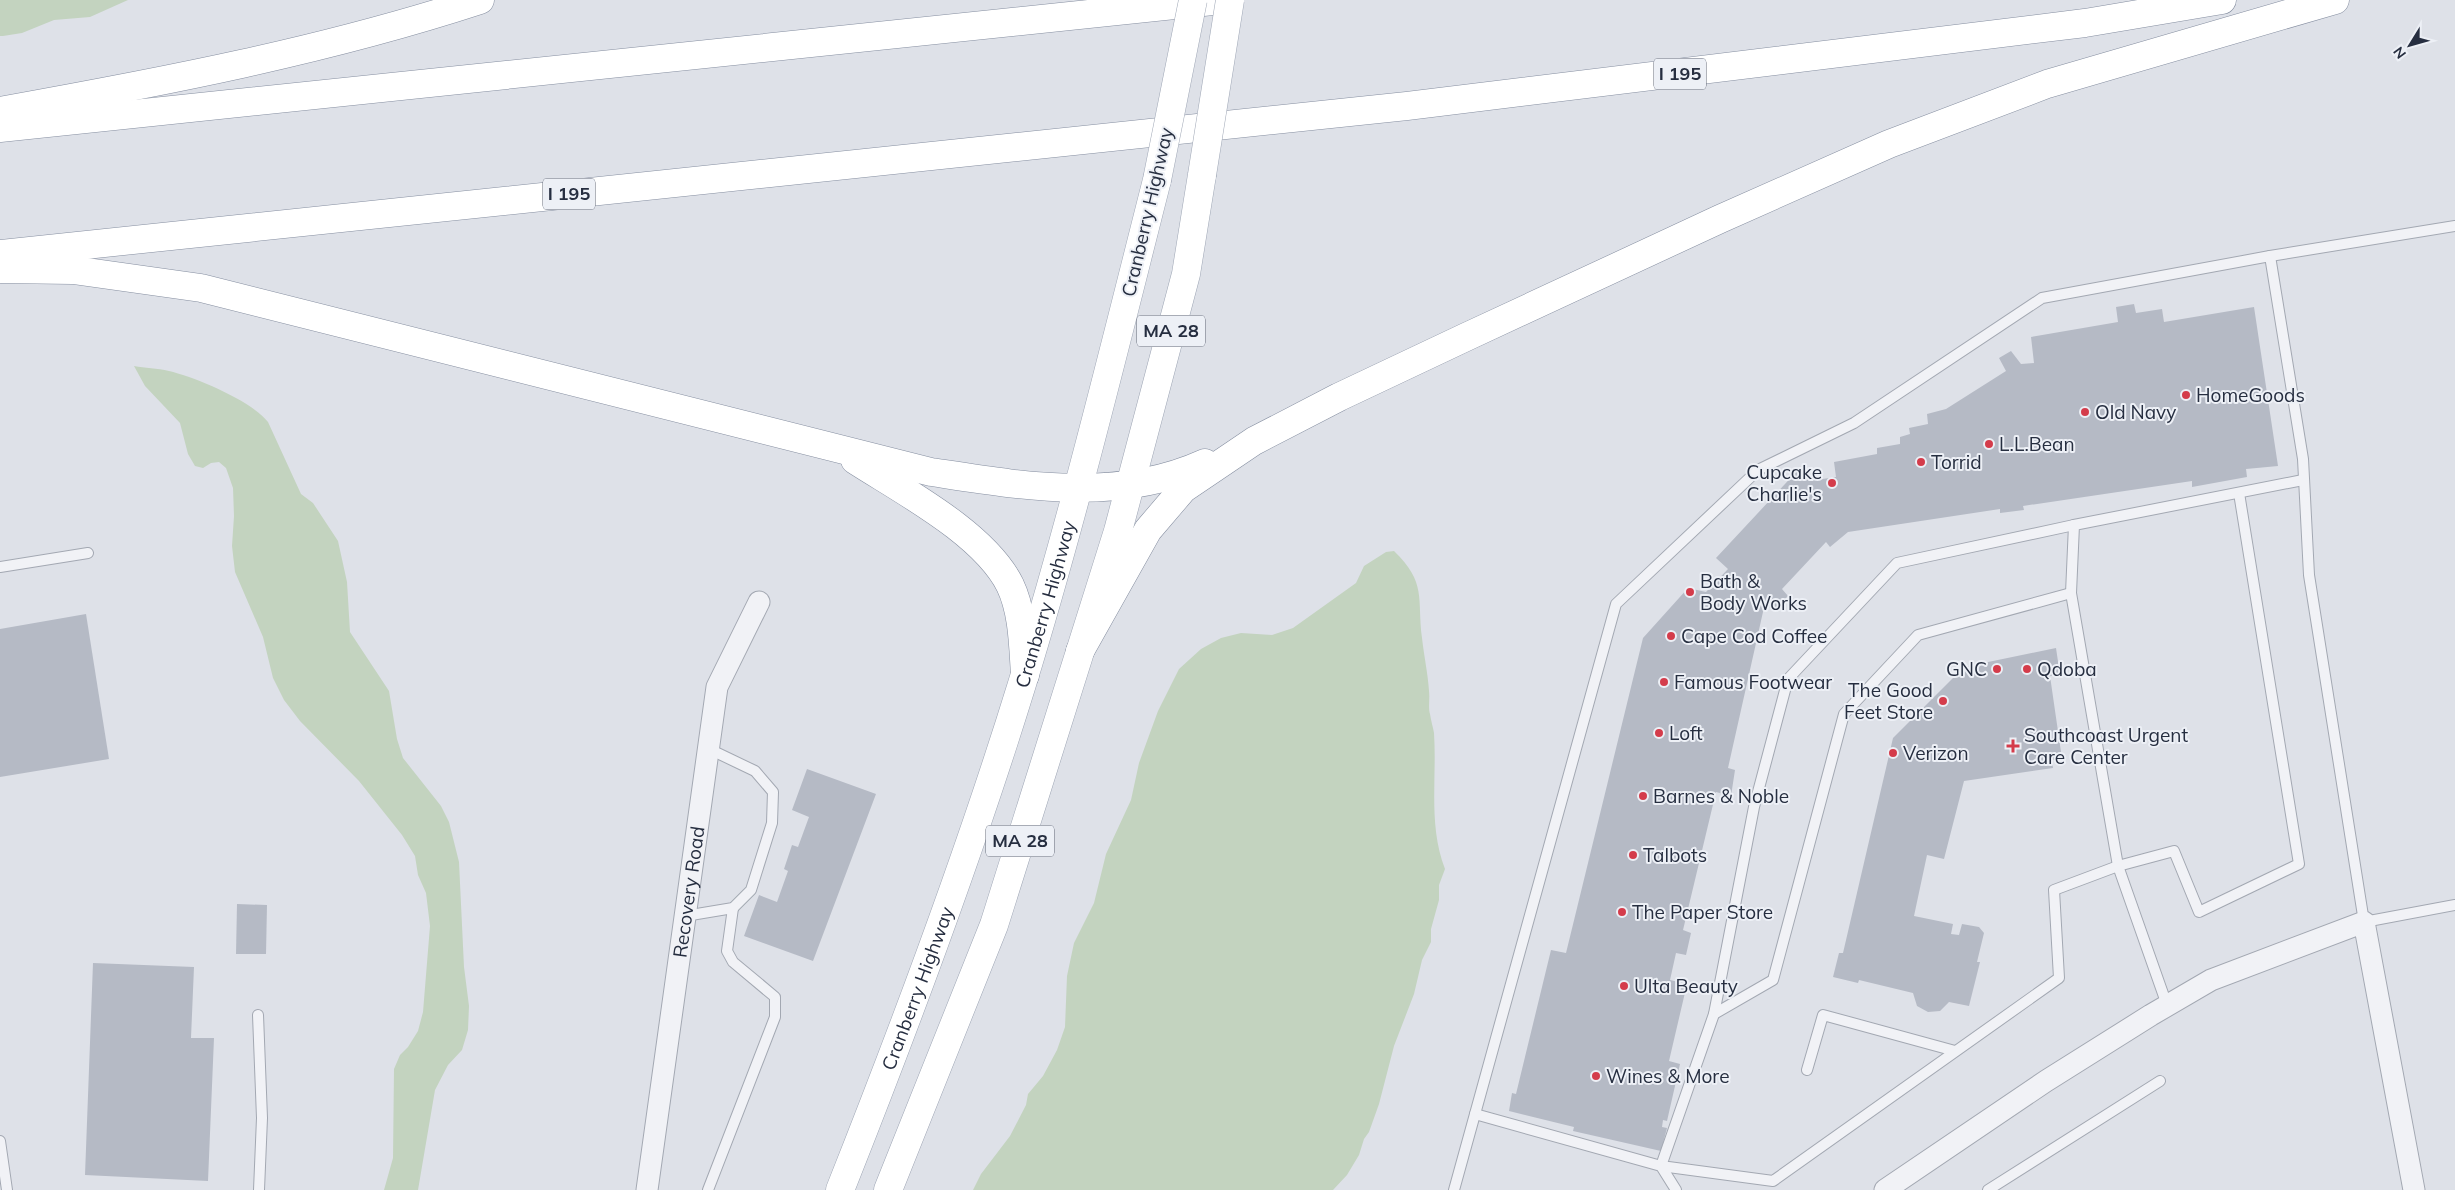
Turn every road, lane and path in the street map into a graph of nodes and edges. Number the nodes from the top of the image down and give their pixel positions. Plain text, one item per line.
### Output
1 (480, 0) edge
2 (1192, 0) edge
3 (1222, 0) edge
4 (1230, 0) edge
5 (2222, 0) edge
6 (2335, 0) edge
7 (0, 111) edge
8 (0, 128) edge
9 (2455, 226) edge
10 (0, 254) edge
11 (2270, 256) junction
12 (0, 269) edge
13 (1254, 441) junction
14 (837, 448) junction
15 (2303, 480) junction
16 (1130, 485) junction
17 (1077, 488) junction
18 (2240, 493) junction
19 (2074, 525) junction
20 (88, 553) dead end
21 (0, 567) edge
22 (2071, 593) junction
23 (759, 602) dead end
24 (1080, 651) junction
25 (1025, 675) junction
26 (709, 748) junction
27 (2118, 866) junction
28 (2455, 904) edge
29 (733, 908) junction
30 (685, 916) junction
31 (2364, 922) junction
32 (2167, 1005) junction
33 (1714, 1014) junction
34 (258, 1015) dead end
35 (1955, 1051) junction
36 (1807, 1070) dead end
37 (2160, 1081) dead end
38 (1475, 1114) junction
39 (0, 1141) edge
40 (1661, 1166) junction
41 (7, 1190) edge
42 (258, 1190) edge
43 (647, 1190) edge
44 (708, 1190) edge
45 (840, 1190) edge
46 (888, 1190) edge
47 (1454, 1190) edge
48 (1676, 1190) edge
49 (1885, 1190) edge
50 (1988, 1190) edge
51 (2414, 1190) edge

1 - 7 main road
2 - 17 main road, Cranberry Highway / MA 28, bridge
3 - 8 main road
4 - 16 main road, MA 28, bridge
5 - 10 main road, I 195
6 - 13 main road
9 - 11 lane
11 - 15 lane
11 - 38 lane
12 - 14 main road
13 - 16 main road
13 - 24 main road
14 - 17 main road
14 - 25 main road
15 - 18 lane
15 - 31 lane
16 - 17 main road
16 - 24 main road, MA 28
17 - 25 main road, Cranberry Highway / MA 28
18 - 19 lane
18 - 27 lane
19 - 22 lane
19 - 33 lane
20 - 21 lane
22 - 27 lane
22 - 33 lane
23 - 26 street, Recovery Road
24 - 46 main road, MA 28
25 - 45 main road, Cranberry Highway / MA 28
26 - 29 lane
26 - 30 street, Recovery Road
27 - 32 lane
27 - 35 lane
28 - 31 lane
29 - 30 lane
29 - 44 lane
30 - 43 street, Recovery Road
31 - 32 street
31 - 51 street
32 - 49 street
33 - 40 lane
34 - 42 lane
35 - 36 lane
35 - 40 lane
37 - 50 lane
38 - 40 lane
38 - 47 lane
39 - 41 lane
40 - 48 lane

